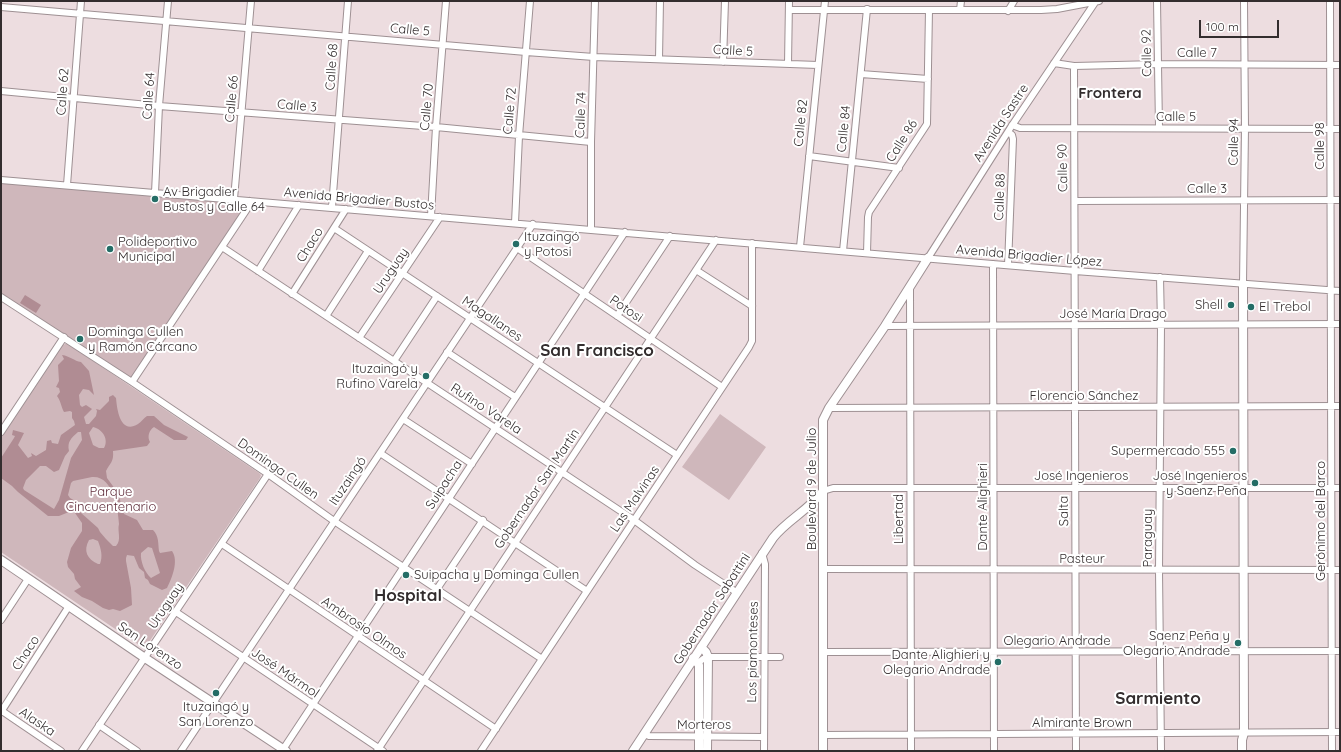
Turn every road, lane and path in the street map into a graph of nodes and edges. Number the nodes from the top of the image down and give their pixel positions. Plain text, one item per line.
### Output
1 (81, 1) edge
2 (168, 1) edge
3 (251, 1) edge
4 (348, 1) edge
5 (446, 1) edge
6 (530, 1) edge
7 (595, 1) edge
8 (660, 1) edge
9 (725, 1) edge
10 (789, 1) edge
11 (825, 1) edge
12 (961, 1) edge
13 (1014, 1) edge
14 (1097, 1) edge
15 (1157, 1) edge
16 (1244, 1) edge
17 (1330, 1) edge
18 (1, 7) edge
19 (824, 9) junction
20 (867, 9) junction
21 (789, 10) junction
22 (929, 10) junction
23 (960, 10) junction
24 (1008, 10) junction
25 (80, 13) junction
26 (166, 22) junction
27 (248, 28) junction
28 (345, 36) junction
29 (443, 44) junction
30 (526, 52) junction
31 (594, 57) junction
32 (659, 59) junction
33 (724, 62) junction
34 (1054, 63) junction
35 (788, 64) junction
36 (1158, 64) junction
37 (1245, 64) junction
38 (818, 65) junction
39 (1330, 65) junction
40 (1340, 65) edge
41 (1074, 66) junction
42 (861, 74) junction
43 (928, 79) junction
44 (1, 91) edge
45 (73, 97) junction
46 (159, 106) junction
47 (242, 112) junction
48 (339, 120) junction
49 (1012, 125) junction
50 (436, 127) junction
51 (1159, 128) junction
52 (1245, 128) junction
53 (1330, 128) junction
54 (1340, 128) edge
55 (1074, 129) junction
56 (1008, 132) junction
57 (519, 136) junction
58 (591, 142) junction
59 (809, 156) junction
60 (852, 161) junction
61 (898, 168) junction
62 (1, 180) edge
63 (67, 185) junction
64 (155, 193) junction
65 (234, 199) junction
66 (1244, 200) junction
67 (1331, 200) junction
68 (1340, 200) edge
69 (250, 201) junction
70 (1075, 201) junction
71 (299, 205) junction
72 (332, 207) junction
73 (346, 209) junction
74 (431, 216) junction
75 (440, 216) junction
76 (515, 223) junction
77 (533, 224) junction
78 (334, 228) junction
79 (591, 229) junction
80 (625, 232) junction
81 (670, 236) junction
82 (716, 240) junction
83 (752, 243) junction
84 (222, 247) junction
85 (800, 247) junction
86 (517, 248) junction
87 (368, 251) junction
88 (843, 251) junction
89 (867, 253) junction
90 (928, 258) junction
91 (993, 264) junction
92 (1008, 265) junction
93 (258, 270) junction
94 (696, 270) junction
95 (1076, 271) junction
96 (402, 273) junction
97 (1160, 277) junction
98 (1243, 284) junction
99 (910, 287) junction
100 (1331, 290) junction
101 (1340, 291) edge
102 (584, 293) junction
103 (292, 294) junction
104 (437, 296) junction
105 (1, 297) edge
106 (752, 306) junction
107 (326, 316) junction
108 (617, 316) junction
109 (470, 318) junction
110 (1243, 324) junction
111 (1331, 324) junction
112 (1340, 324) edge
113 (993, 325) junction
114 (1074, 325) junction
115 (1161, 325) junction
116 (885, 326) junction
117 (911, 326) junction
118 (64, 337) junction
119 (359, 338) junction
120 (650, 339) junction
121 (447, 352) junction
122 (394, 361) junction
123 (538, 363) junction
124 (132, 382) junction
125 (427, 383) junction
126 (722, 387) junction
127 (515, 397) junction
128 (1331, 406) junction
129 (1340, 406) edge
130 (605, 407) junction
131 (994, 407) junction
132 (1160, 407) junction
133 (1243, 407) junction
134 (829, 408) junction
135 (912, 408) junction
136 (1075, 408) junction
137 (403, 419) junction
138 (495, 428) junction
139 (1, 432) edge
140 (380, 452) junction
141 (677, 456) junction
142 (472, 464) junction
143 (562, 472) junction
144 (268, 474) junction
145 (910, 487) junction
146 (994, 487) junction
147 (1075, 487) junction
148 (1159, 488) junction
149 (1243, 488) junction
150 (1332, 488) junction
151 (1340, 488) edge
152 (823, 491) junction
153 (449, 498) junction
154 (483, 520) junction
155 (634, 520) junction
156 (334, 522) junction
157 (516, 542) junction
158 (222, 544) junction
159 (762, 553) junction
160 (1, 560) edge
161 (403, 567) junction
162 (824, 569) junction
163 (911, 570) junction
164 (994, 570) junction
165 (1076, 570) junction
166 (1159, 570) junction
167 (1243, 570) junction
168 (1332, 570) junction
169 (1340, 570) edge
170 (28, 578) junction
171 (437, 589) junction
172 (289, 590) junction
173 (587, 591) junction
174 (736, 592) junction
175 (69, 606) junction
176 (470, 611) junction
177 (176, 612) junction
178 (1, 620) edge
179 (358, 636) junction
180 (701, 647) junction
181 (1244, 651) junction
182 (1332, 651) junction
183 (1340, 651) edge
184 (823, 652) junction
185 (912, 652) junction
186 (994, 652) junction
187 (1076, 652) junction
188 (1160, 652) junction
189 (764, 657) junction
190 (780, 657) dead end
191 (145, 658) junction
192 (243, 658) junction
193 (708, 658) junction
194 (542, 659) junction
195 (696, 661) junction
196 (423, 681) junction
197 (213, 703) junction
198 (313, 705) junction
199 (1, 711) edge
200 (99, 725) junction
201 (496, 729) junction
202 (1332, 732) junction
203 (1340, 732) edge
204 (1162, 733) junction
205 (1244, 733) junction
206 (644, 734) junction
207 (994, 734) junction
208 (1076, 734) junction
209 (823, 735) junction
210 (912, 735) junction
211 (703, 736) junction
212 (764, 737) junction
213 (284, 750) edge
214 (379, 750) edge
215 (61, 751) edge
216 (82, 751) edge
217 (137, 751) edge
218 (181, 751) edge
219 (481, 751) edge
220 (633, 751) edge
221 (699, 751) edge
222 (707, 751) edge
223 (764, 751) edge
224 (823, 751) edge
225 (911, 751) edge
226 (994, 751) edge
227 (1076, 751) edge
228 (1161, 751) edge
229 (1242, 751) edge
230 (1246, 751) edge
231 (1332, 751) edge

1 - 25 street, Calle 62
2 - 26 street, Calle 64
3 - 27 street, Calle 66
4 - 28 street, Calle 68
5 - 29 street, Calle 70
6 - 30 street, Calle 72
7 - 31 street, Calle 74
8 - 32 street
9 - 33 street
10 - 21 street
11 - 19 street, Calle 82
12 - 23 street
13 - 24 street
14 - 24 street
14 - 34 street, Avenida Sastre
15 - 36 street, Calle 92
16 - 37 street, Calle 94
17 - 39 street, Calle 98
18 - 25 street, Calle 5
19 - 20 street
19 - 21 street
19 - 38 street, Calle 82
20 - 22 street
20 - 42 street, Calle 84
21 - 35 street
22 - 23 street
22 - 43 street, Calle 86
23 - 24 street
25 - 26 street, Calle 5
25 - 45 street, Calle 62
26 - 27 street, Calle 5
26 - 46 street, Calle 64
27 - 28 street, Calle 5
27 - 47 street, Calle 66
28 - 29 street, Calle 5
28 - 48 street, Calle 68
29 - 30 street, Calle 5
29 - 50 street, Calle 70
30 - 31 street, Calle 5
30 - 57 street, Calle 72
31 - 32 street, Calle 5
31 - 58 street, Calle 74
32 - 33 street, Calle 5
33 - 35 street, Calle 5
34 - 41 street, Calle 7
34 - 49 street, Avenida Sastre
35 - 38 street, Calle 5
36 - 37 street, Calle 7
36 - 41 street, Calle 7
36 - 51 street, Calle 92
37 - 39 street, Calle 7
37 - 52 street, Calle 94
38 - 59 street, Calle 82
39 - 40 street, Calle 7
39 - 53 street, Calle 98
41 - 55 street, Calle 90
42 - 43 street
42 - 60 street, Calle 84
43 - 61 street, Calle 86
44 - 45 street, Calle 3
45 - 46 street, Calle 3
45 - 63 street, Calle 62
46 - 47 street, Calle 3
46 - 64 street, Calle 64
47 - 48 street, Calle 3
47 - 65 street, Calle 66
48 - 50 street, Calle 3
48 - 72 street, Calle 68
49 - 55 street, Calle 5
49 - 56 street, Avenida Sastre
50 - 57 street, Calle 3
50 - 74 street, Calle 70
51 - 52 street, Calle 5
51 - 55 street, Calle 5
52 - 53 street, Calle 5
52 - 66 street, Calle 94
53 - 54 street, Calle 5
53 - 67 street, Calle 98
55 - 70 street, Calle 90
56 - 90 street, Avenida Sastre
56 - 92 street, Calle 88
57 - 58 street, Calle 3
57 - 76 street, Calle 72
58 - 79 street, Calle 74
59 - 60 street
59 - 85 street, Calle 82
60 - 61 street
60 - 88 street, Calle 84
61 - 89 street, Calle 86
62 - 63 street, Avenida Brigadier Bustos
63 - 64 street, Avenida Brigadier Bustos
64 - 65 street, Avenida Brigadier Bustos
65 - 69 street, Avenida Brigadier Bustos
66 - 67 street, Calle 3
66 - 70 street, Calle 3
66 - 98 street, Calle 94
67 - 68 street, Calle 3
67 - 100 street, Calle 98
69 - 71 street, Avenida Brigadier Bustos
69 - 84 street
70 - 95 street, Calle 90
71 - 72 street, Avenida Brigadier Bustos
71 - 93 street
72 - 73 street, Avenida Brigadier Bustos
73 - 74 street, Avenida Brigadier Bustos
73 - 78 street, Chaco
74 - 75 street, Avenida Brigadier Bustos
75 - 76 street, Avenida Brigadier Bustos
75 - 96 street, Uruguay
76 - 77 street, Avenida Brigadier Bustos
77 - 79 street, Avenida Brigadier Bustos
77 - 86 street, Ituzaingó
78 - 87 street, Magallanes
78 - 103 street, Chaco
79 - 80 street, Avenida Brigadier Bustos
80 - 81 street, Avenida Brigadier Bustos
80 - 102 street, Suipacha
81 - 82 street, Avenida Brigadier Bustos
81 - 108 street
82 - 83 street, Avenida Brigadier López
82 - 94 street, Gobernador San Martín
83 - 85 street, Avenida Brigadier López
83 - 106 street, Las Malvinas
84 - 93 street, Rufino Varela
84 - 124 street
85 - 88 street, Avenida Brigadier López
86 - 102 street, Potosi
86 - 109 street, Ituzaingó
87 - 96 street, Magallanes
87 - 107 street
88 - 89 street, Avenida Brigadier López
89 - 90 street, Avenida Brigadier López
90 - 91 street, Avenida Brigadier López
90 - 99 main road, Boulevard 9 de Julio
91 - 92 street, Avenida Brigadier López
91 - 113 street, Dante Alighieri
92 - 95 street, Avenida Brigadier López
93 - 103 street, Rufino Varela
94 - 106 street
94 - 120 street, Gobernador San Martín
95 - 97 street, Avenida Brigadier López
95 - 114 street, Salta
96 - 104 street, Magallanes
96 - 119 street, Uruguay
97 - 98 street, Avenida Brigadier López
97 - 115 street, Paraguay
98 - 100 street, Avenida Brigadier López
98 - 110 main road
99 - 116 main road, Boulevard 9 de Julio
99 - 117 street, Libertad
100 - 101 street, Avenida Brigadier López
100 - 111 street, Gerónimo del Barco
102 - 108 street, Potosi
102 - 123 street, Suipacha
103 - 107 street, Rufino Varela
104 - 109 street, Magallanes
104 - 122 street
105 - 118 street, Dominga Cullen
106 - 126 street, Las Malvinas
107 - 119 street, Rufino Varela
108 - 120 street, Potosi
109 - 121 street, Ituzaingó
109 - 123 street, Magallanes
110 - 111 street, José María Drago
110 - 115 street, José María Drago
110 - 133 main road
111 - 112 street, José María Drago
111 - 128 street, Gerónimo del Barco
113 - 114 street, José María Drago
113 - 117 street, José María Drago
113 - 131 street, Dante Alighieri
114 - 115 street, José María Drago
114 - 136 street, Salta
115 - 132 street, Paraguay
116 - 117 street, José María Drago
116 - 134 main road, Boulevard 9 de Julio
117 - 135 street, Libertad
118 - 124 street, Dominga Cullen
118 - 139 street
119 - 122 street, Rufino Varela
120 - 126 street, Potosi
120 - 130 street, Gobernador San Martín
121 - 125 street, Ituzaingó
121 - 127 street
122 - 125 street, Rufino Varela
123 - 127 street, Suipacha
123 - 130 street, Magallanes
124 - 144 street, Dominga Cullen
125 - 137 street, Ituzaingó
125 - 138 street, Rufino Varela
126 - 141 street, Las Malvinas
127 - 138 street, Suipacha
128 - 129 street, Florencio Sánchez
128 - 133 street, Florencio Sánchez
128 - 150 street, Gerónimo del Barco
130 - 141 street, Magallanes
130 - 143 street, Gobernador San Martín
131 - 135 street, Florencio Sánchez
131 - 136 street, Florencio Sánchez
131 - 146 street, Dante Alighieri
132 - 133 street, Florencio Sánchez
132 - 136 street, Florencio Sánchez
132 - 148 street, Paraguay
133 - 149 main road
134 - 135 street, Florencio Sánchez
134 - 152 main road, Boulevard 9 de Julio
135 - 145 street, Libertad
136 - 147 street, Salta
137 - 140 street, Ituzaingó
137 - 142 street
138 - 142 street, Suipacha
138 - 143 street, Rufino Varela
140 - 153 street
140 - 156 street, Ituzaingó
141 - 155 street, Las Malvinas
142 - 153 street, Suipacha
143 - 155 street, Rufino Varela
143 - 157 street, Gobernador San Martín
144 - 156 street, Dominga Cullen
144 - 158 street, Uruguay
145 - 146 street, José Ingenieros
145 - 152 street, José Ingenieros
145 - 163 street, Libertad
146 - 147 street, José Ingenieros
146 - 164 street, Dante Alighieri
147 - 148 street, José Ingenieros
147 - 165 street, Salta
148 - 149 street, José Ingenieros
148 - 166 street, Paraguay
149 - 150 street, José Ingenieros
149 - 167 main road
150 - 151 street, José Ingenieros
150 - 168 street, Gerónimo del Barco
152 - 159 main road, Gobernador Sabattini
152 - 162 main road, Boulevard 9 de Julio
153 - 154 street
153 - 161 street, Suipacha
154 - 157 street
154 - 171 street
155 - 173 street, Las Malvinas
155 - 174 street, Rufino Varela
156 - 161 street, Dominga Cullen
156 - 172 street, Ituzaingó
157 - 173 street
157 - 176 street, Gobernador San Martín
158 - 172 street, Ambrosio Olmos
158 - 177 street, Uruguay
159 - 174 main road, Gobernador Sabattini
159 - 189 street, Los piamonteses
160 - 170 main road, San Lorenzo
161 - 171 street, Dominga Cullen
161 - 179 street, Suipacha
162 - 163 street, Pasteur
162 - 184 main road, Boulevard 9 de Julio
163 - 164 street, Pasteur
163 - 185 street, Libertad
164 - 165 street, Pasteur
164 - 186 street, Dante Alighieri
165 - 166 street, Pasteur
165 - 187 street, Salta
166 - 167 street, Pasteur
166 - 188 street, Paraguay
167 - 168 street, Pasteur
167 - 181 main road
168 - 169 street, Pasteur
168 - 182 street, Gerónimo del Barco
170 - 175 main road, San Lorenzo
170 - 178 street
171 - 176 street, Dominga Cullen
172 - 179 street, Ambrosio Olmos
172 - 192 street, Ituzaingó
173 - 194 street, Las Malvinas
174 - 180 main road, Gobernador Sabattini
175 - 191 main road, San Lorenzo
175 - 199 street, Chaco
176 - 194 street, Dominga Cullen
176 - 196 street, Gobernador San Martín
177 - 191 street, Uruguay
177 - 192 street, José Mármol
179 - 196 street, Ambrosio Olmos
179 - 198 street, Suipacha
180 - 193 main road
180 - 195 main road, Gobernador Sabattini
181 - 182 street, Olegario Andrade
181 - 188 street, Olegario Andrade
181 - 205 main road
182 - 183 street, Olegario Andrade
182 - 202 street, Gerónimo del Barco
184 - 185 street, Olegario Andrade
184 - 209 main road, Boulevard 9 de Julio
185 - 186 street, Olegario Andrade
185 - 210 street, Libertad
186 - 187 street, Olegario Andrade
186 - 207 street, Dante Alighieri
187 - 188 street, Olegario Andrade
187 - 208 street, Salta
188 - 204 street, Paraguay
189 - 190 street
189 - 193 street
189 - 212 street, Los piamonteses
191 - 197 main road, San Lorenzo
191 - 200 street, Uruguay
192 - 197 street, Ituzaingó
192 - 198 street, José Mármol
193 - 195 street
193 - 211 main road
194 - 201 street, Las Malvinas
195 - 206 main road, Gobernador Sabattini
195 - 211 main road
196 - 201 street, Ambrosio Olmos
196 - 214 street, Gobernador San Martín
197 - 213 main road, San Lorenzo
197 - 218 street, Ituzaingó
198 - 213 street, Suipacha
198 - 214 street, José Mármol
199 - 215 street, Alaska
200 - 216 street, Uruguay
200 - 217 street
201 - 219 street, Las Malvinas
202 - 203 street, Almirante Brown
202 - 205 street, Almirante Brown
202 - 231 street, Gerónimo del Barco
204 - 205 street, Almirante Brown
204 - 208 street, Almirante Brown
204 - 228 street, Paraguay
205 - 229 main road
205 - 230 main road
206 - 211 street, Morteros
206 - 220 main road, Gobernador Sabattini
207 - 208 street, Almirante Brown
207 - 210 street, Almirante Brown
207 - 226 street, Dante Alighieri
208 - 227 street, Salta
209 - 210 street, Almirante Brown
209 - 224 main road, Boulevard 9 de Julio
210 - 225 street, Libertad
211 - 212 street, Morteros
211 - 221 main road
211 - 222 main road
212 - 223 street, Los piamonteses

